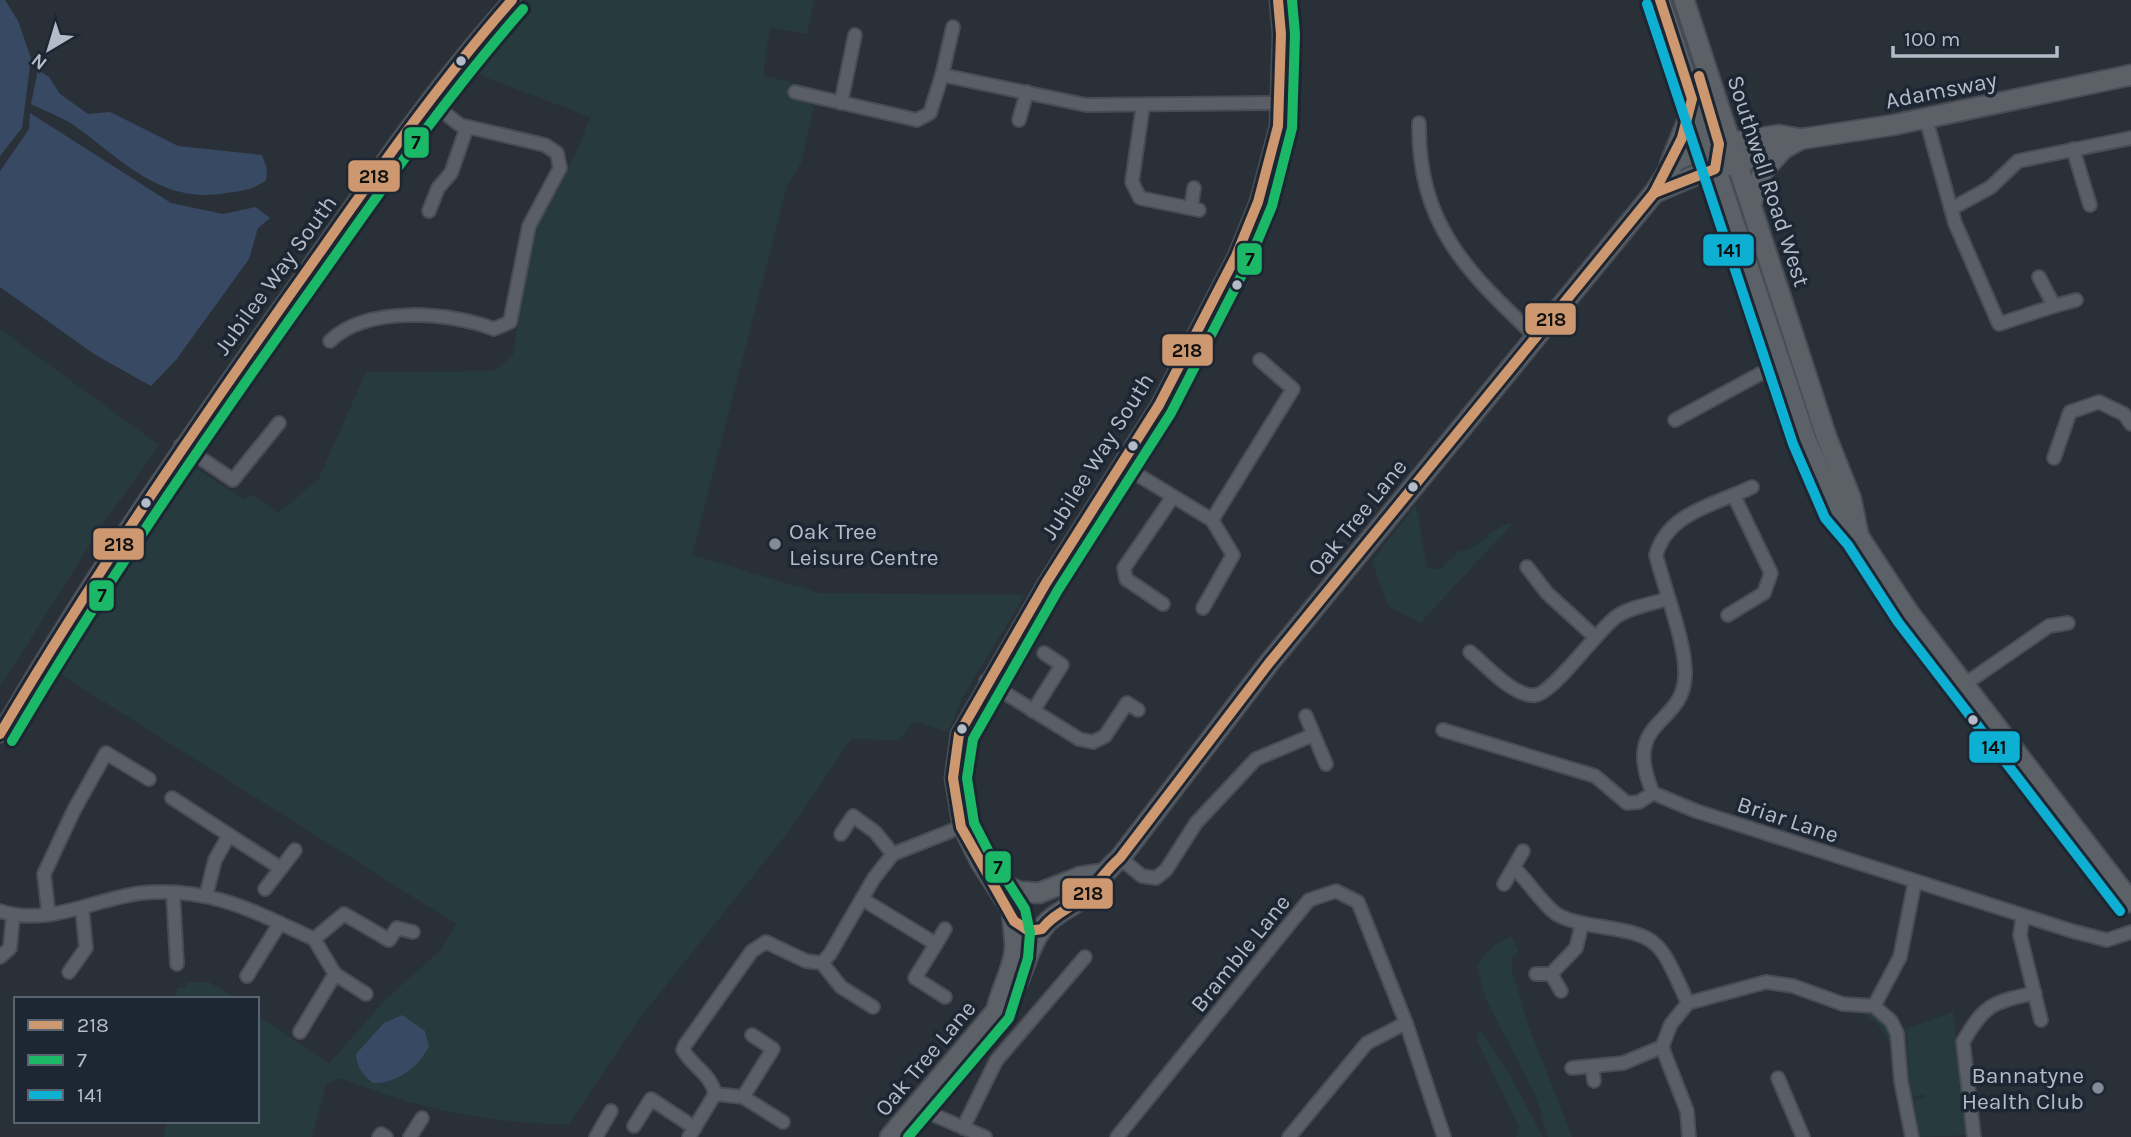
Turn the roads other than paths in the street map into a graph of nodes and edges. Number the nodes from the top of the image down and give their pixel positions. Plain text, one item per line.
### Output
1 (512, 0) edge
2 (1278, 0) edge
3 (1660, 0) edge
4 (1684, 0) edge
5 (953, 27) dead end
6 (855, 35) dead end
7 (942, 75) junction
8 (2131, 75) edge
9 (795, 92) dead end
10 (1027, 92) junction
11 (1692, 99) junction
12 (429, 101) junction
13 (841, 103) junction
14 (1278, 103) junction
15 (1143, 106) junction
16 (1926, 119) junction
17 (1019, 120) dead end
18 (1419, 123) dead end
19 (467, 127) junction
20 (2131, 138) edge
21 (1801, 139) junction
22 (1719, 144) junction
23 (1783, 149) junction
24 (2073, 149) junction
25 (1726, 165) junction
26 (1668, 170) junction
27 (1194, 188) dead end
28 (1654, 193) junction
29 (1751, 204) junction
30 (2090, 205) dead end
31 (1951, 209) junction
32 (429, 211) dead end
33 (2039, 277) dead end
34 (2076, 300) dead end
35 (2054, 306) junction
36 (1535, 336) junction
37 (330, 341) dead end
38 (1260, 360) dead end
39 (1780, 363) junction
40 (1675, 421) dead end
41 (279, 423) dead end
42 (2131, 424) edge
43 (181, 445) junction
44 (2054, 458) dead end
45 (1120, 464) junction
46 (1752, 487) dead end
47 (1734, 496) junction
48 (1172, 498) junction
49 (1212, 520) junction
50 (1859, 537) junction
51 (1527, 567) dead end
52 (1667, 599) junction
53 (1163, 604) dead end
54 (1203, 608) dead end
55 (1747, 620) dead end
56 (2068, 623) dead end
57 (1595, 637) junction
58 (1044, 653) dead end
59 (1473, 660) dead end
60 (986, 681) junction
61 (1965, 684) junction
62 (1138, 710) dead end
63 (1033, 711) junction
64 (1306, 716) dead end
65 (1443, 730) dead end
66 (0, 734) edge
67 (1313, 735) junction
68 (1326, 764) dead end
69 (149, 779) dead end
70 (1653, 793) junction
71 (172, 798) dead end
72 (961, 827) junction
73 (841, 834) dead end
74 (229, 835) junction
75 (295, 849) dead end
76 (1523, 851) dead end
77 (893, 854) junction
78 (1120, 858) junction
79 (279, 867) junction
80 (1515, 869) junction
81 (1101, 874) junction
82 (992, 879) junction
83 (1915, 881) junction
84 (1504, 884) dead end
85 (265, 889) dead end
86 (1032, 892) junction
87 (173, 893) junction
88 (206, 896) junction
89 (862, 899) junction
90 (2131, 902) edge
91 (82, 908) junction
92 (6, 913) edge
93 (44, 915) junction
94 (2024, 916) junction
95 (1013, 918) junction
96 (280, 923) junction
97 (1046, 923) junction
98 (1583, 924) junction
99 (945, 929) dead end
100 (413, 932) dead end
101 (2131, 932) edge
102 (314, 939) junction
103 (936, 944) junction
104 (0, 957) edge
105 (1085, 957) dead end
106 (822, 963) junction
107 (177, 964) dead end
108 (69, 972) dead end
109 (335, 974) junction
110 (1536, 974) dead end
111 (1551, 974) junction
112 (247, 976) dead end
113 (1561, 991) dead end
114 (2035, 993) junction
115 (366, 994) dead end
116 (945, 997) dead end
117 (1688, 1003) junction
118 (1874, 1006) junction
119 (873, 1007) dead end
120 (997, 1010) junction
121 (2041, 1020) dead end
122 (1406, 1023) junction
123 (300, 1032) dead end
124 (752, 1035) dead end
125 (1662, 1046) junction
126 (1592, 1066) junction
127 (1572, 1068) dead end
128 (1778, 1078) dead end
129 (1594, 1081) dead end
130 (715, 1094) junction
131 (743, 1097) junction
132 (919, 1103) junction
133 (611, 1111) dead end
134 (422, 1118) dead end
135 (783, 1122) dead end
136 (634, 1126) dead end
137 (960, 1131) edge
138 (692, 1132) edge
139 (1296, 1134) edge
140 (379, 1137) edge
141 (386, 1137) edge
142 (410, 1137) edge
143 (596, 1137) edge
144 (890, 1137) edge
145 (985, 1137) edge
146 (1117, 1137) edge
147 (1444, 1137) edge
148 (1689, 1137) edge
149 (1803, 1137) edge
150 (1912, 1137) edge
151 (1974, 1137) edge

1 - 12 street, Jubilee Way South
2 - 14 street, Jubilee Way South
3 - 11 main road, Southwell Road West
4 - 22 main road, Southwell Road West
5 - 7 street
6 - 13 street
7 - 10 street
7 - 13 street
8 - 16 main road, Adamsway
9 - 13 street
10 - 15 street
10 - 17 street
11 - 22 main road, Southwell Road West
11 - 26 main road
12 - 19 street
12 - 43 street, Jubilee Way South
14 - 15 street
14 - 45 street, Jubilee Way South
15 - 27 street
16 - 21 main road, Adamsway
16 - 31 street
18 - 36 street
19 - 32 street
19 - 37 street
20 - 24 street
21 - 22 main road, Adamsway
21 - 23 main road, Adamsway
22 - 25 main road
22 - 26 main road, Oak Tree Lane
23 - 25 main road, Adamsway
23 - 29 main road
24 - 30 street
24 - 31 street
25 - 28 main road, Oak Tree Lane
25 - 29 main road, Southwell Road West
25 - 39 main road, Southwell Road West
26 - 28 main road, Oak Tree Lane
28 - 36 main road, Oak Tree Lane
29 - 50 main road, Southwell Road West
31 - 35 street
33 - 35 street
34 - 35 street
36 - 78 main road, Oak Tree Lane
38 - 49 street
39 - 40 street
39 - 50 main road, Southwell Road West
41 - 43 street
42 - 44 street
43 - 66 street, Jubilee Way South
45 - 48 street
45 - 60 street, Jubilee Way South
46 - 47 street
47 - 52 street
47 - 55 street
48 - 49 street
48 - 53 street
49 - 54 street
50 - 61 main road, Southwell Road West
51 - 57 street
52 - 57 street
52 - 70 street
56 - 61 street
57 - 59 street
58 - 63 street
60 - 63 street
60 - 72 street, Jubilee Way South
61 - 90 main road, Southwell Road West
62 - 63 street
64 - 67 street
65 - 70 street
67 - 68 street
67 - 78 street
69 - 93 street
70 - 83 street, Briar Lane
71 - 74 street
72 - 77 street
72 - 82 street, Jubilee Way South
73 - 77 street
74 - 79 street
74 - 88 street
75 - 79 street
76 - 80 street
77 - 89 street
78 - 81 main road, Oak Tree Lane
79 - 85 street
80 - 84 street
80 - 98 street
81 - 86 main road, Oak Tree Lane
81 - 97 main road, Oak Tree Lane
82 - 86 street
82 - 95 street, Jubilee Way South
83 - 94 street, Briar Lane
83 - 118 street
86 - 95 main road
86 - 97 main road
87 - 88 street
87 - 91 street
87 - 107 street
88 - 96 street
89 - 103 street
89 - 106 street
91 - 93 street
91 - 108 street
92 - 93 street
92 - 104 street
94 - 101 street, Briar Lane
94 - 114 street
95 - 97 main road
95 - 120 main road, Oak Tree Lane
96 - 102 street
96 - 112 street
97 - 120 main road, Oak Tree Lane
98 - 111 street
98 - 117 street
99 - 103 street
100 - 102 street
102 - 109 street
103 - 116 street
105 - 137 street
106 - 119 street
106 - 130 street
109 - 115 street
109 - 123 street
110 - 111 street
111 - 113 street
114 - 121 street
114 - 151 street
117 - 118 street
117 - 125 street
118 - 150 street
120 - 132 main road, Oak Tree Lane
122 - 139 street
122 - 146 street, Bramble Lane
122 - 147 street, Bramble Lane
124 - 131 street
125 - 126 street
125 - 148 street
126 - 127 street
126 - 129 street
128 - 149 street
130 - 131 street
130 - 138 street
131 - 135 street
132 - 137 street
132 - 144 main road, Oak Tree Lane
133 - 143 street
134 - 142 street
136 - 138 street
137 - 145 street
140 - 141 street

